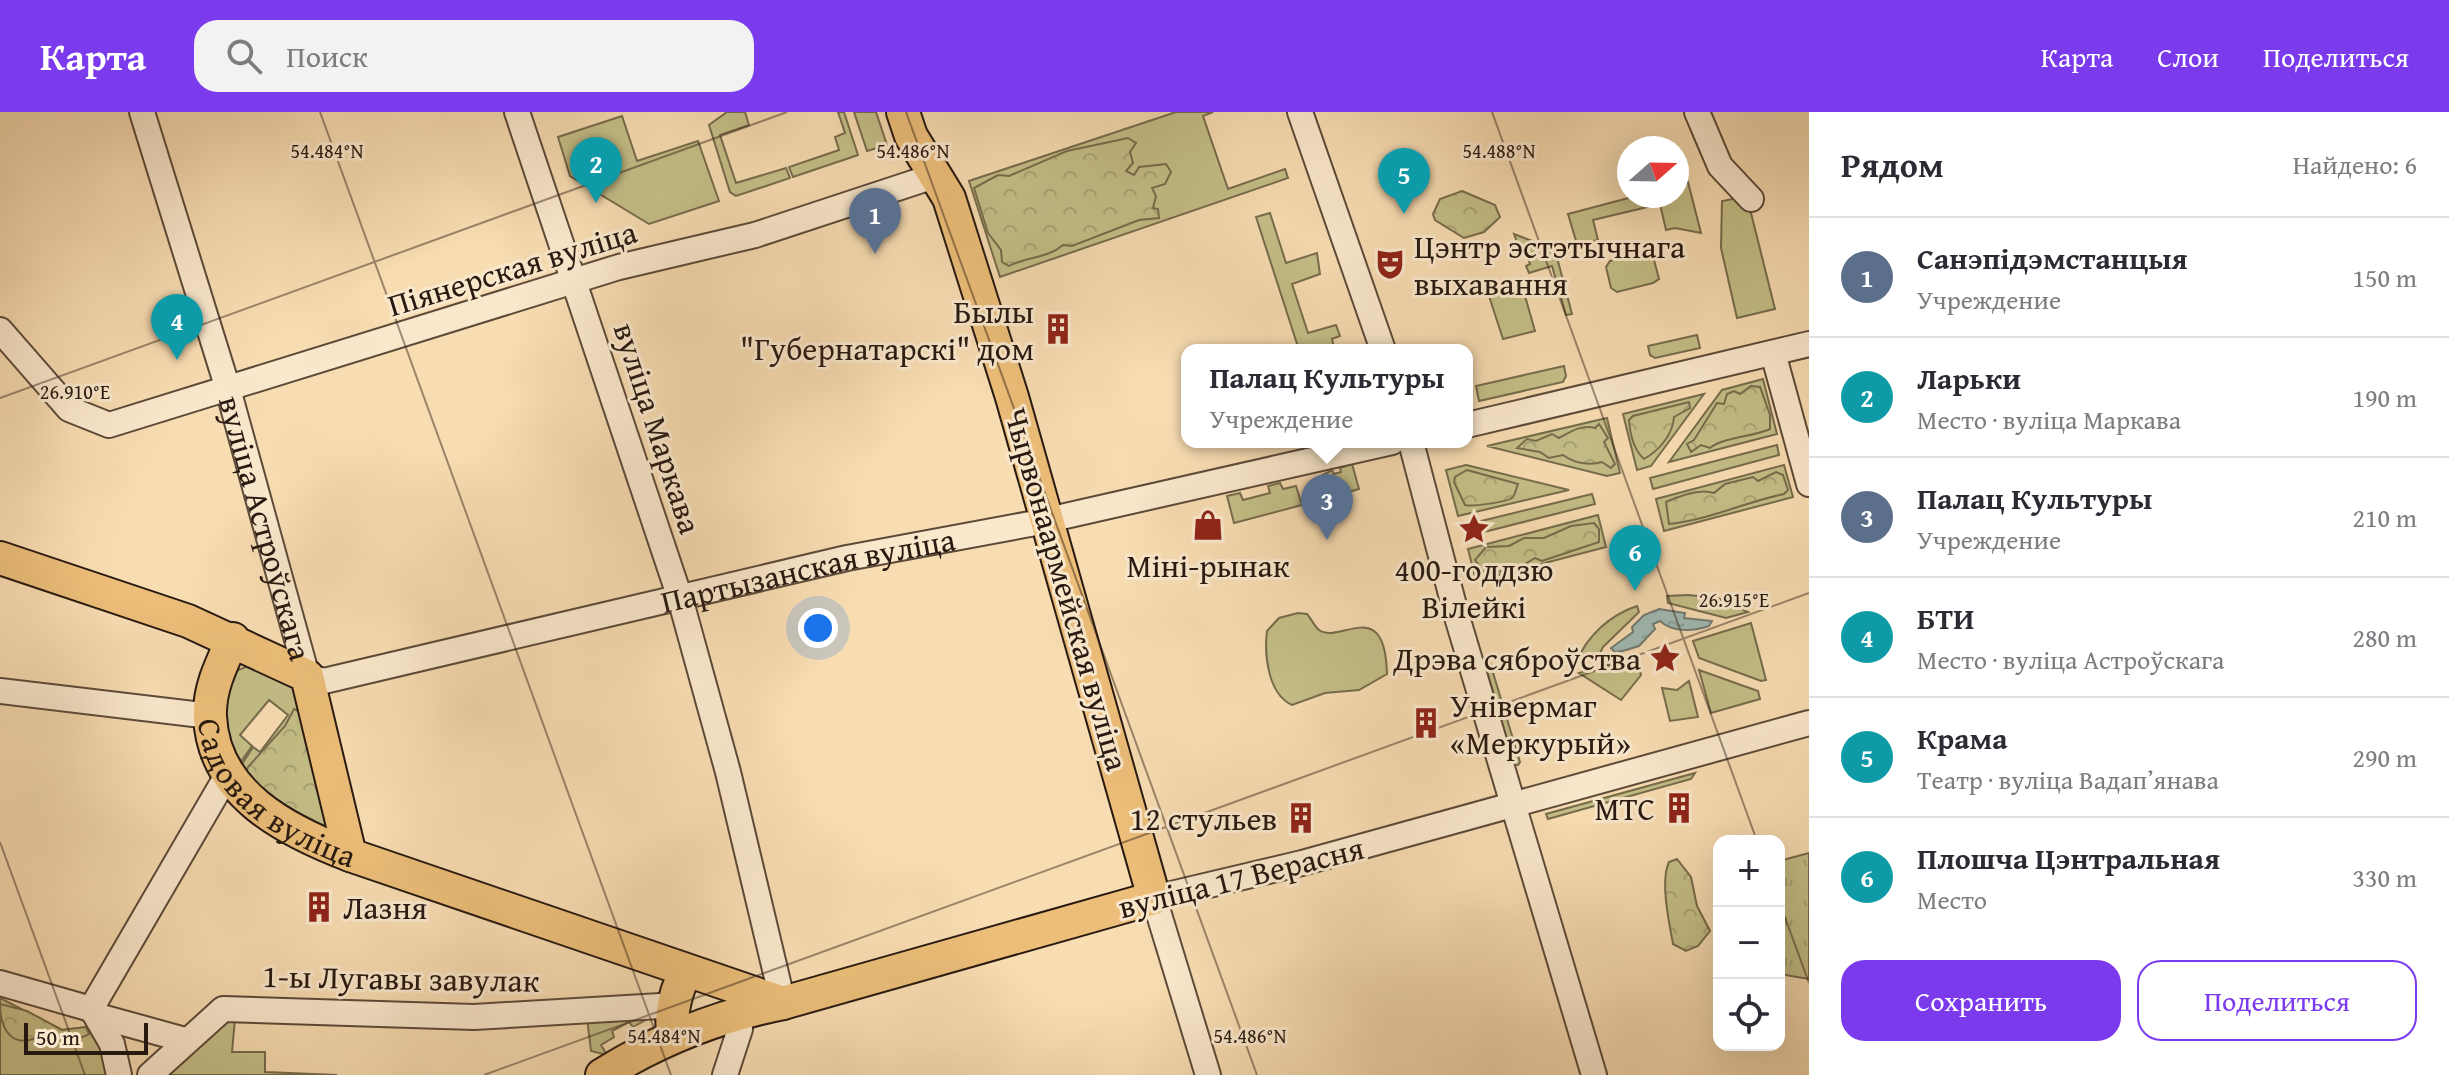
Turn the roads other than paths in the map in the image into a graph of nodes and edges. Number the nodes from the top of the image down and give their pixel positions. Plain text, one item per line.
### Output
1 (142, 112) edge
2 (517, 112) edge
3 (903, 112) edge
4 (1300, 112) edge
5 (1697, 112) edge
6 (934, 176) junction
7 (1751, 199) dead end
8 (571, 281) junction
9 (0, 330) edge
10 (1381, 344) edge
11 (1809, 344) edge
12 (1773, 353) junction
13 (228, 389) junction
14 (1473, 424) edge
15 (1365, 448) edge
16 (1413, 448) edge
17 (1809, 484) edge
18 (1047, 520) junction
19 (0, 558) edge
20 (680, 598) junction
21 (233, 639) junction
22 (307, 676) junction
23 (0, 691) edge
24 (210, 716) junction
25 (1809, 723) edge
26 (229, 772) junction
27 (1513, 806) junction
28 (350, 855) junction
29 (1154, 898) junction
30 (688, 971) junction
31 (0, 983) edge
32 (783, 1003) junction
33 (94, 1012) junction
34 (735, 1012) junction
35 (676, 1020) junction
36 (185, 1040) junction
37 (119, 1075) edge
38 (150, 1075) edge
39 (602, 1075) edge
40 (725, 1075) edge
41 (1208, 1075) edge
42 (1594, 1075) edge

1 - 13 street, вуліца Астроўскага
2 - 8 street, вуліца Маркава
3 - 6 main road, Чырвонаармейская вуліца
4 - 10 street
5 - 7 street
6 - 8 street, Піянерская вуліца
6 - 18 main road, Чырвонаармейская вуліца
8 - 13 street, Піянерская вуліца
8 - 20 street, вуліца Маркава
9 - 13 street, Піянерская вуліца
11 - 12 street
12 - 14 street
12 - 17 street
13 - 22 street, вуліца Астроўскага
15 - 18 street, Партызанская вуліца
16 - 27 street
18 - 20 street, Партызанская вуліца
18 - 29 main road, Чырвонаармейская вуліца
19 - 21 main road, Партызанская вуліца
20 - 22 street, Партызанская вуліца
20 - 32 street, вуліца Маркава
21 - 22 main road, Партызанская вуліца
21 - 24 main road
22 - 28 main road, вуліца Астроўскага
23 - 24 street, Садовая вуліца
24 - 26 main road, Садовая вуліца
25 - 27 street, вуліца 17 Верасня
26 - 28 main road, Садовая вуліца
26 - 33 street
27 - 29 street, вуліца 17 Верасня
27 - 42 street
28 - 30 main road, Садовая вуліца
29 - 32 main road, вуліца 17 Верасня
29 - 41 street, Чырвонаармейская вуліца
30 - 32 main road, Садовая вуліца
30 - 35 main road
31 - 33 street
32 - 34 main road, вуліца 17 Верасня
33 - 36 street
33 - 37 street
34 - 35 main road, вуліца 17 Верасня
34 - 40 street
35 - 36 street, 1-ы Лугавы завулак
35 - 39 main road, вуліца 17 Верасня
36 - 38 street, 1-ы Лугавы завулак

